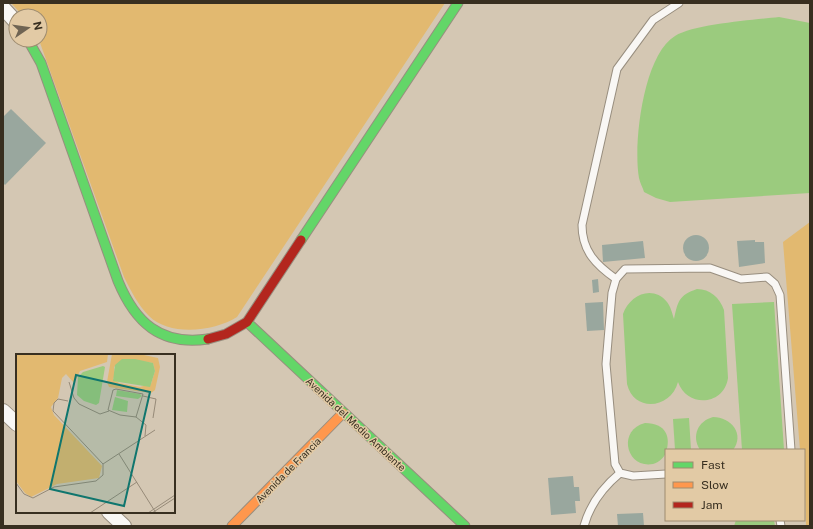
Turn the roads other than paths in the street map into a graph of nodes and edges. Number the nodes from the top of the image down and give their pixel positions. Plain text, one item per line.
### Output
1 (458, 3) edge
2 (679, 3) edge
3 (33, 48) edge
4 (616, 279) junction
5 (247, 322) junction
6 (3, 411) edge
7 (343, 413) junction
8 (16, 423) edge
9 (791, 449) edge
10 (620, 473) junction
11 (665, 474) edge
12 (110, 513) edge
13 (124, 526) edge
14 (232, 526) edge
15 (465, 526) edge
16 (584, 526) edge

1 - 5 street
2 - 4 lane
3 - 5 street
4 - 9 lane
4 - 10 lane
5 - 7 street, Avenida del Medio Ambiente
6 - 8 street
7 - 14 street, Avenida de Francia
7 - 15 street, Avenida del Medio Ambiente
10 - 11 lane
10 - 16 lane
12 - 13 street

